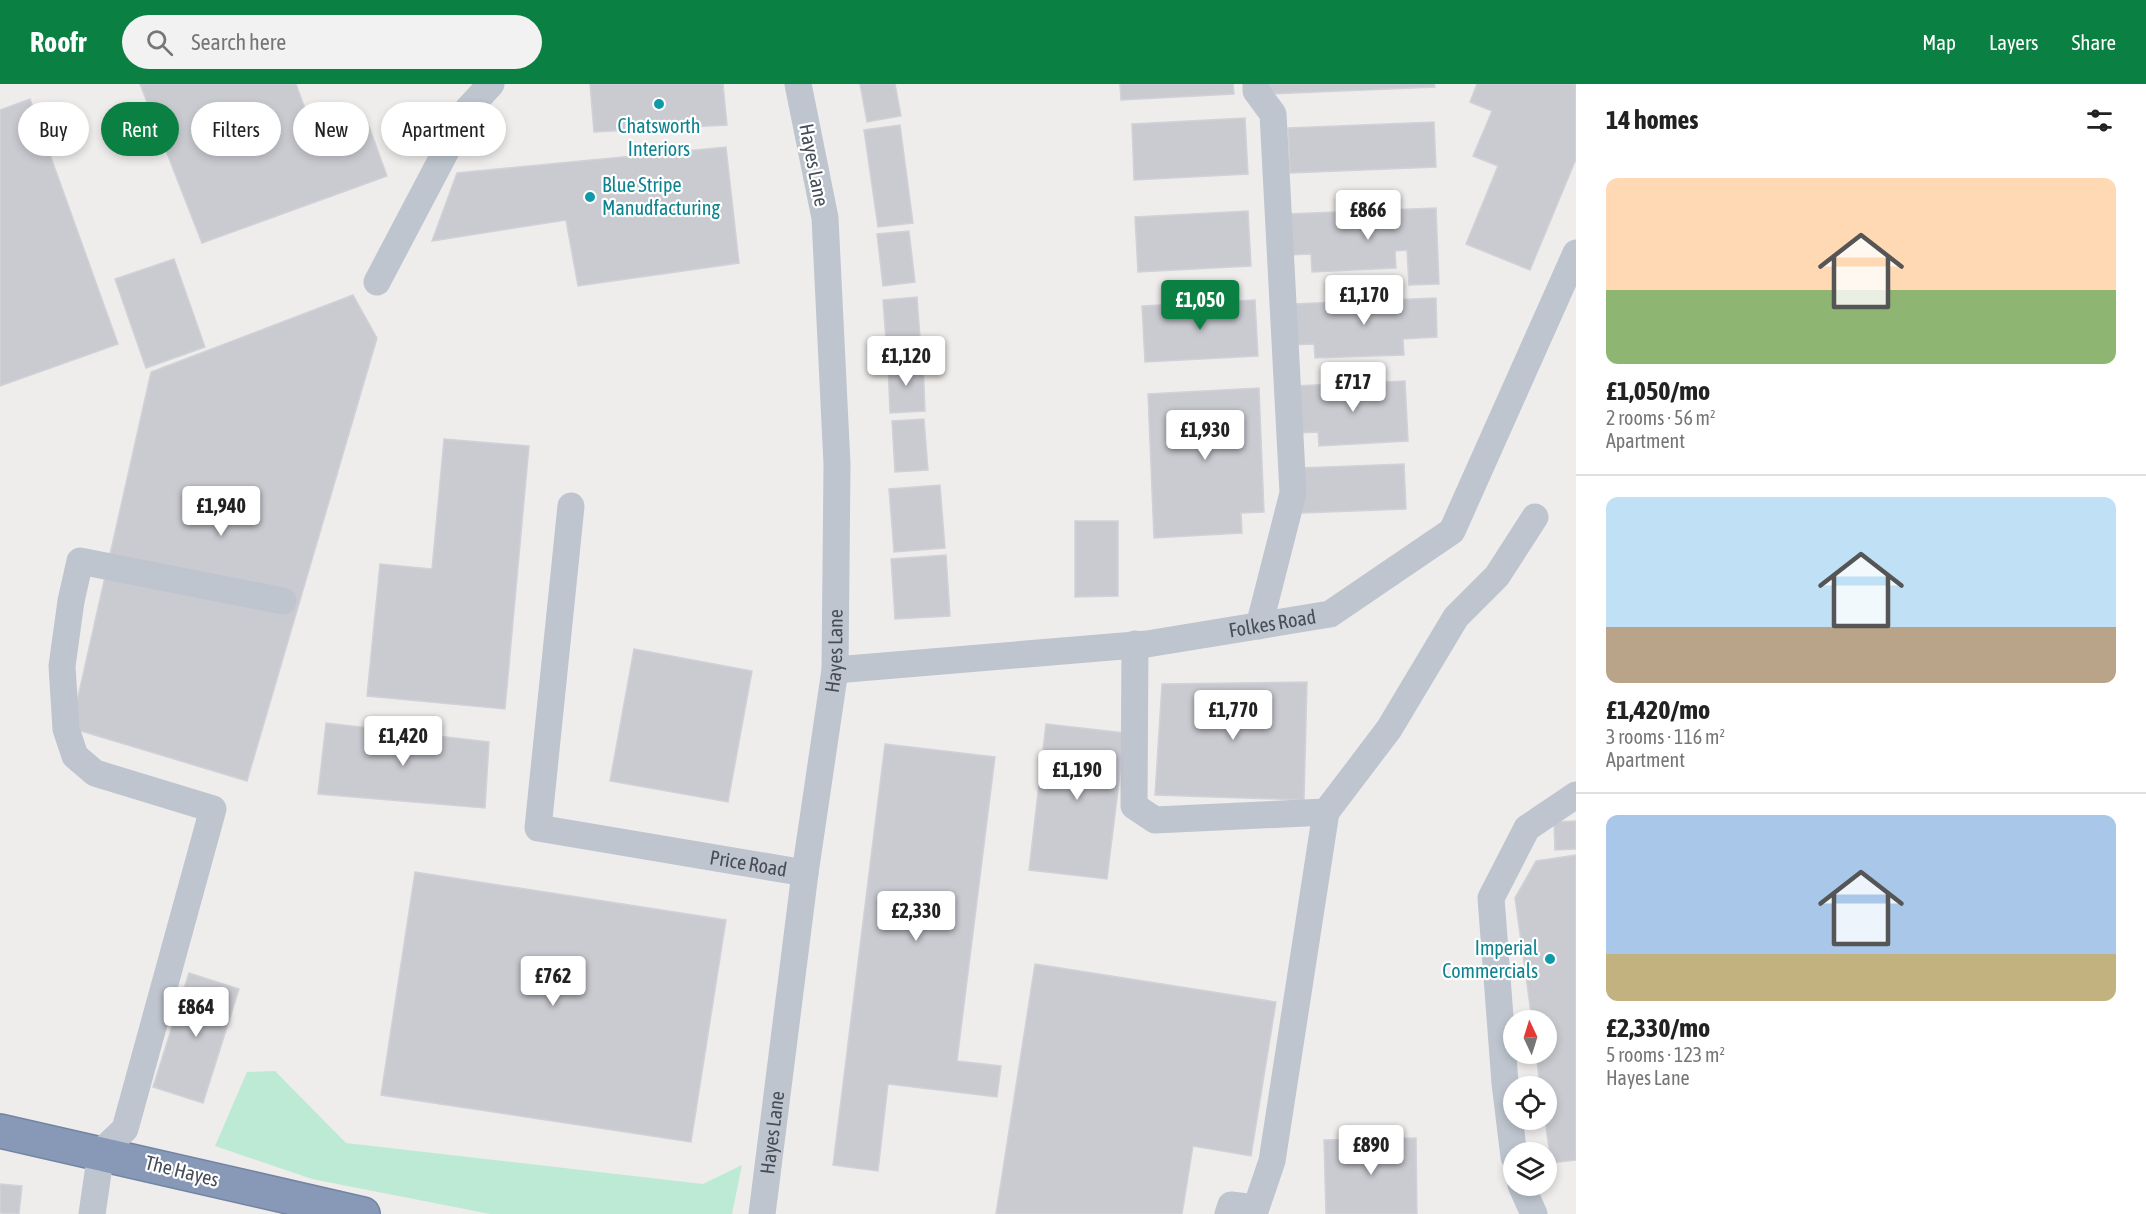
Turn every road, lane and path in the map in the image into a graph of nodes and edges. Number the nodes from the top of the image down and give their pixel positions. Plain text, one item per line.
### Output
1 (491, 84) edge
2 (798, 84) edge
3 (1256, 84) edge
4 (1576, 253) edge
5 (377, 282) dead end
6 (570, 507) dead end
7 (1535, 517) dead end
8 (283, 601) dead end
9 (1259, 626) junction
10 (1135, 645) junction
11 (835, 670) junction
12 (1576, 795) edge
13 (1326, 812) junction
14 (805, 873) junction
15 (0, 1131) edge
16 (1512, 1142) edge
17 (101, 1152) junction
18 (1526, 1196) edge
19 (92, 1214) edge
20 (363, 1214) edge
21 (762, 1214) edge
22 (1228, 1214) edge
23 (1534, 1214) edge

1 - 5 street
2 - 11 street, Hayes Lane
3 - 9 street
4 - 9 street, Folkes Road
6 - 14 street, Price Road
7 - 13 street
8 - 17 street
9 - 10 street, Folkes Road
10 - 11 street, Folkes Road
10 - 13 street
11 - 14 street, Hayes Lane
12 - 16 street
13 - 22 street
14 - 21 street, Hayes Lane
15 - 17 highway, The Hayes
17 - 19 street
17 - 20 highway, The Hayes
18 - 23 street

